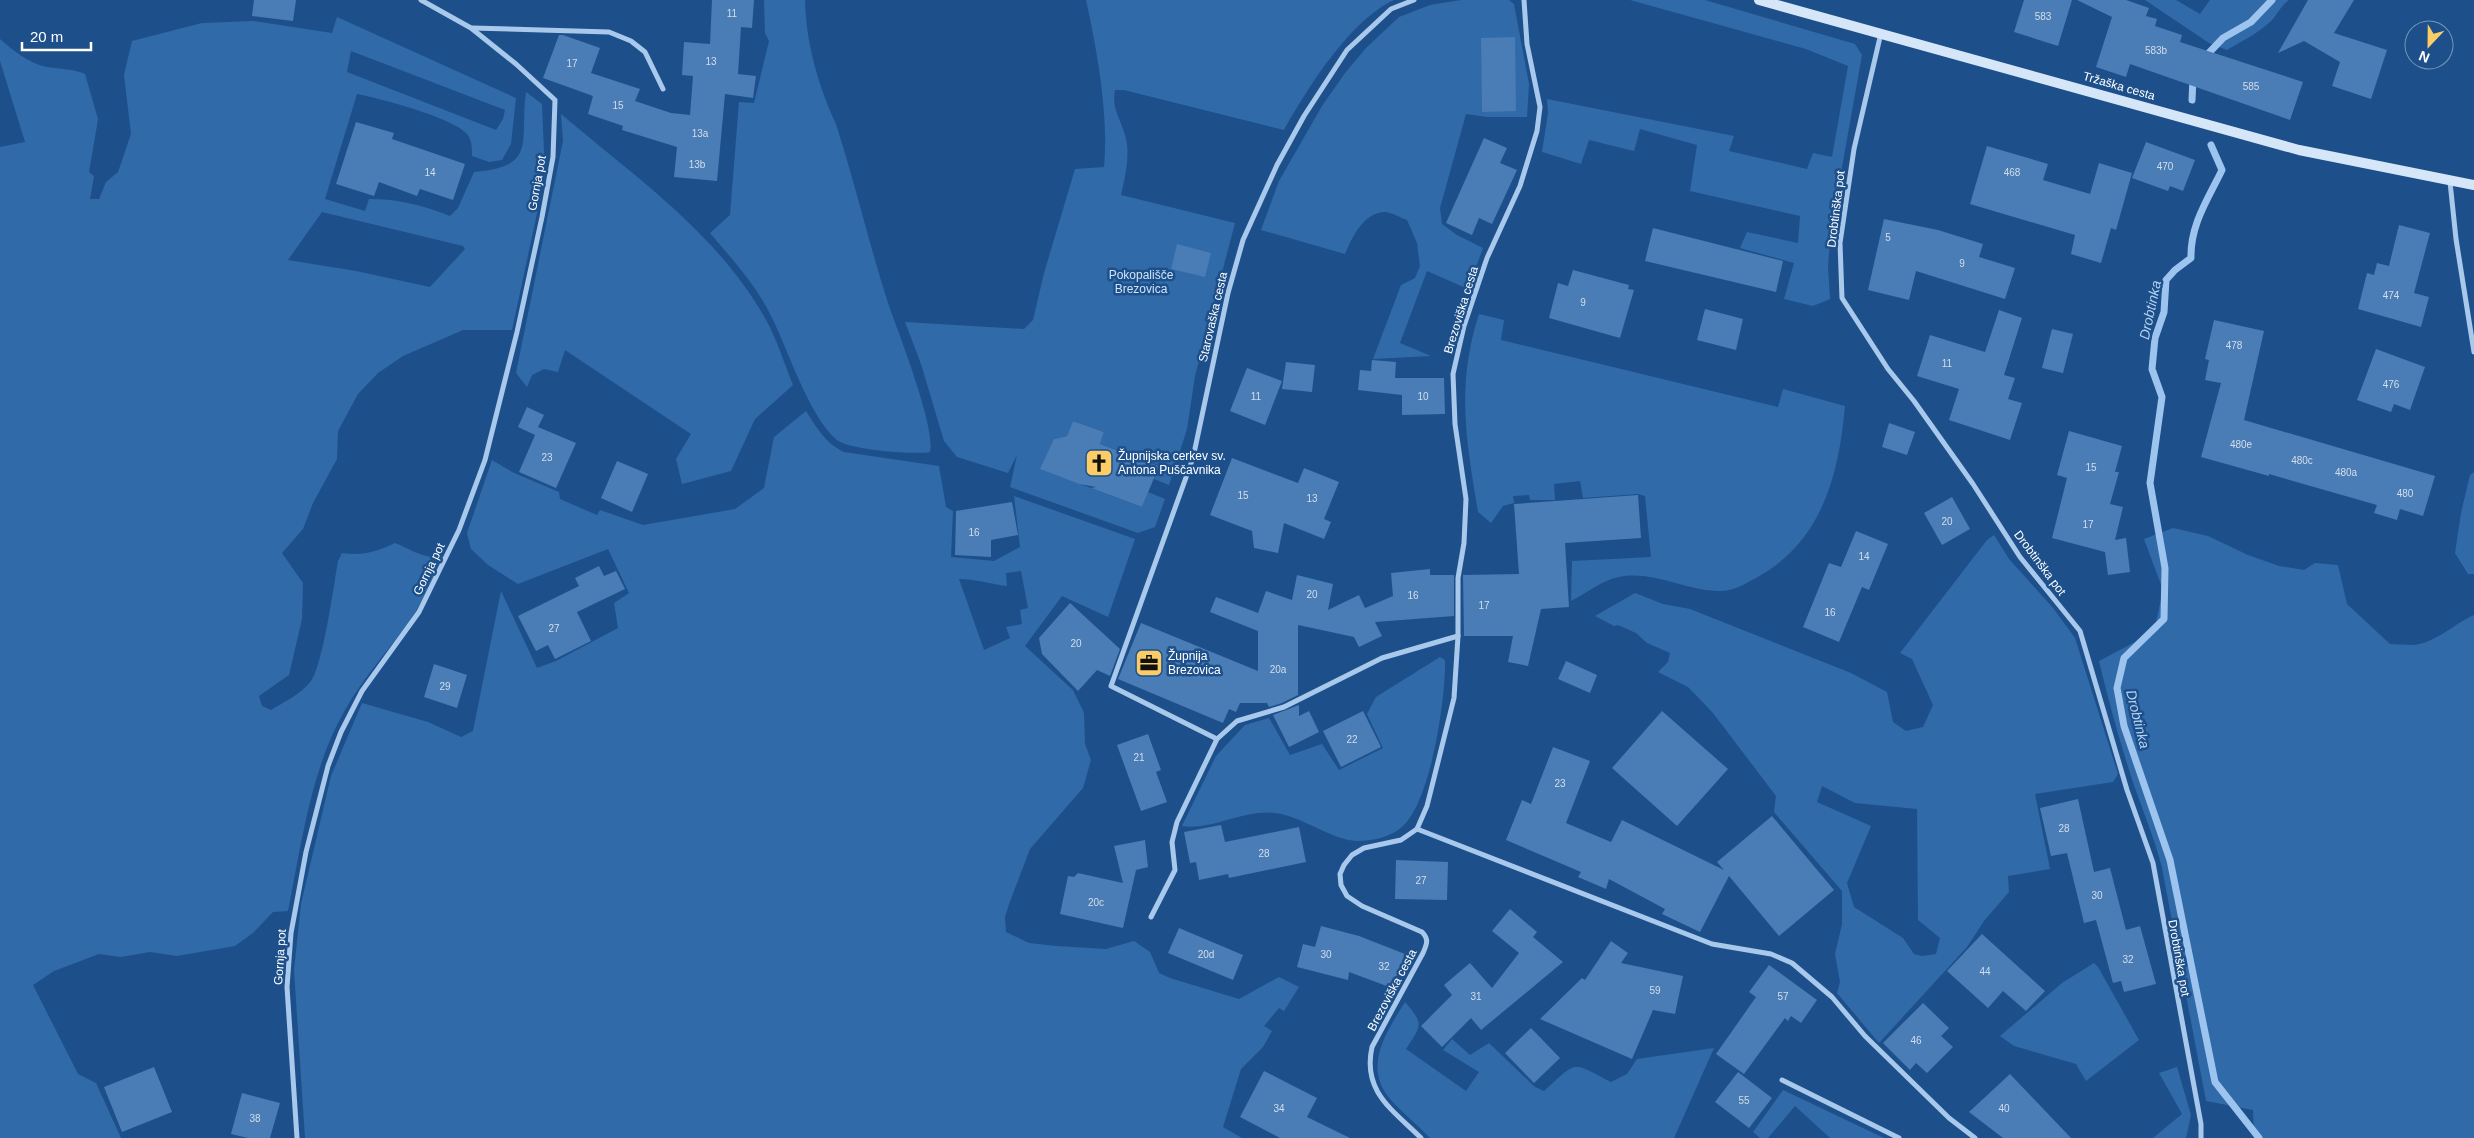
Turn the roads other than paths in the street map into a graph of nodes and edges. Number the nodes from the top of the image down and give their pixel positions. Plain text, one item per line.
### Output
1 (421, 0) edge
2 (1414, 0) edge
3 (1524, 0) edge
4 (1759, 0) edge
5 (471, 28) junction
6 (1881, 33) junction
7 (663, 89) dead end
8 (2450, 182) junction
9 (2474, 185) edge
10 (2474, 352) edge
11 (1458, 636) junction
12 (1217, 739) junction
13 (1417, 829) junction
14 (1150, 917) dead end
15 (1782, 1080) dead end
16 (297, 1138) edge
17 (1421, 1138) edge
18 (1899, 1138) edge
19 (1976, 1138) edge
20 (2201, 1138) edge

1 - 5 street, Gornja pot
2 - 12 street, Starovaška cesta
3 - 11 street, Brezoviška cesta
4 - 6 main road, Tržaška cesta
5 - 7 street, Gornja pot
5 - 16 street, Gornja pot
6 - 8 main road, Tržaška cesta
6 - 20 street, Drobtinška pot
8 - 9 main road, Tržaška cesta
8 - 10 street
11 - 12 street
11 - 13 street, Brezoviška cesta
12 - 14 street
13 - 17 street, Brezoviška cesta
13 - 19 street
15 - 18 street

